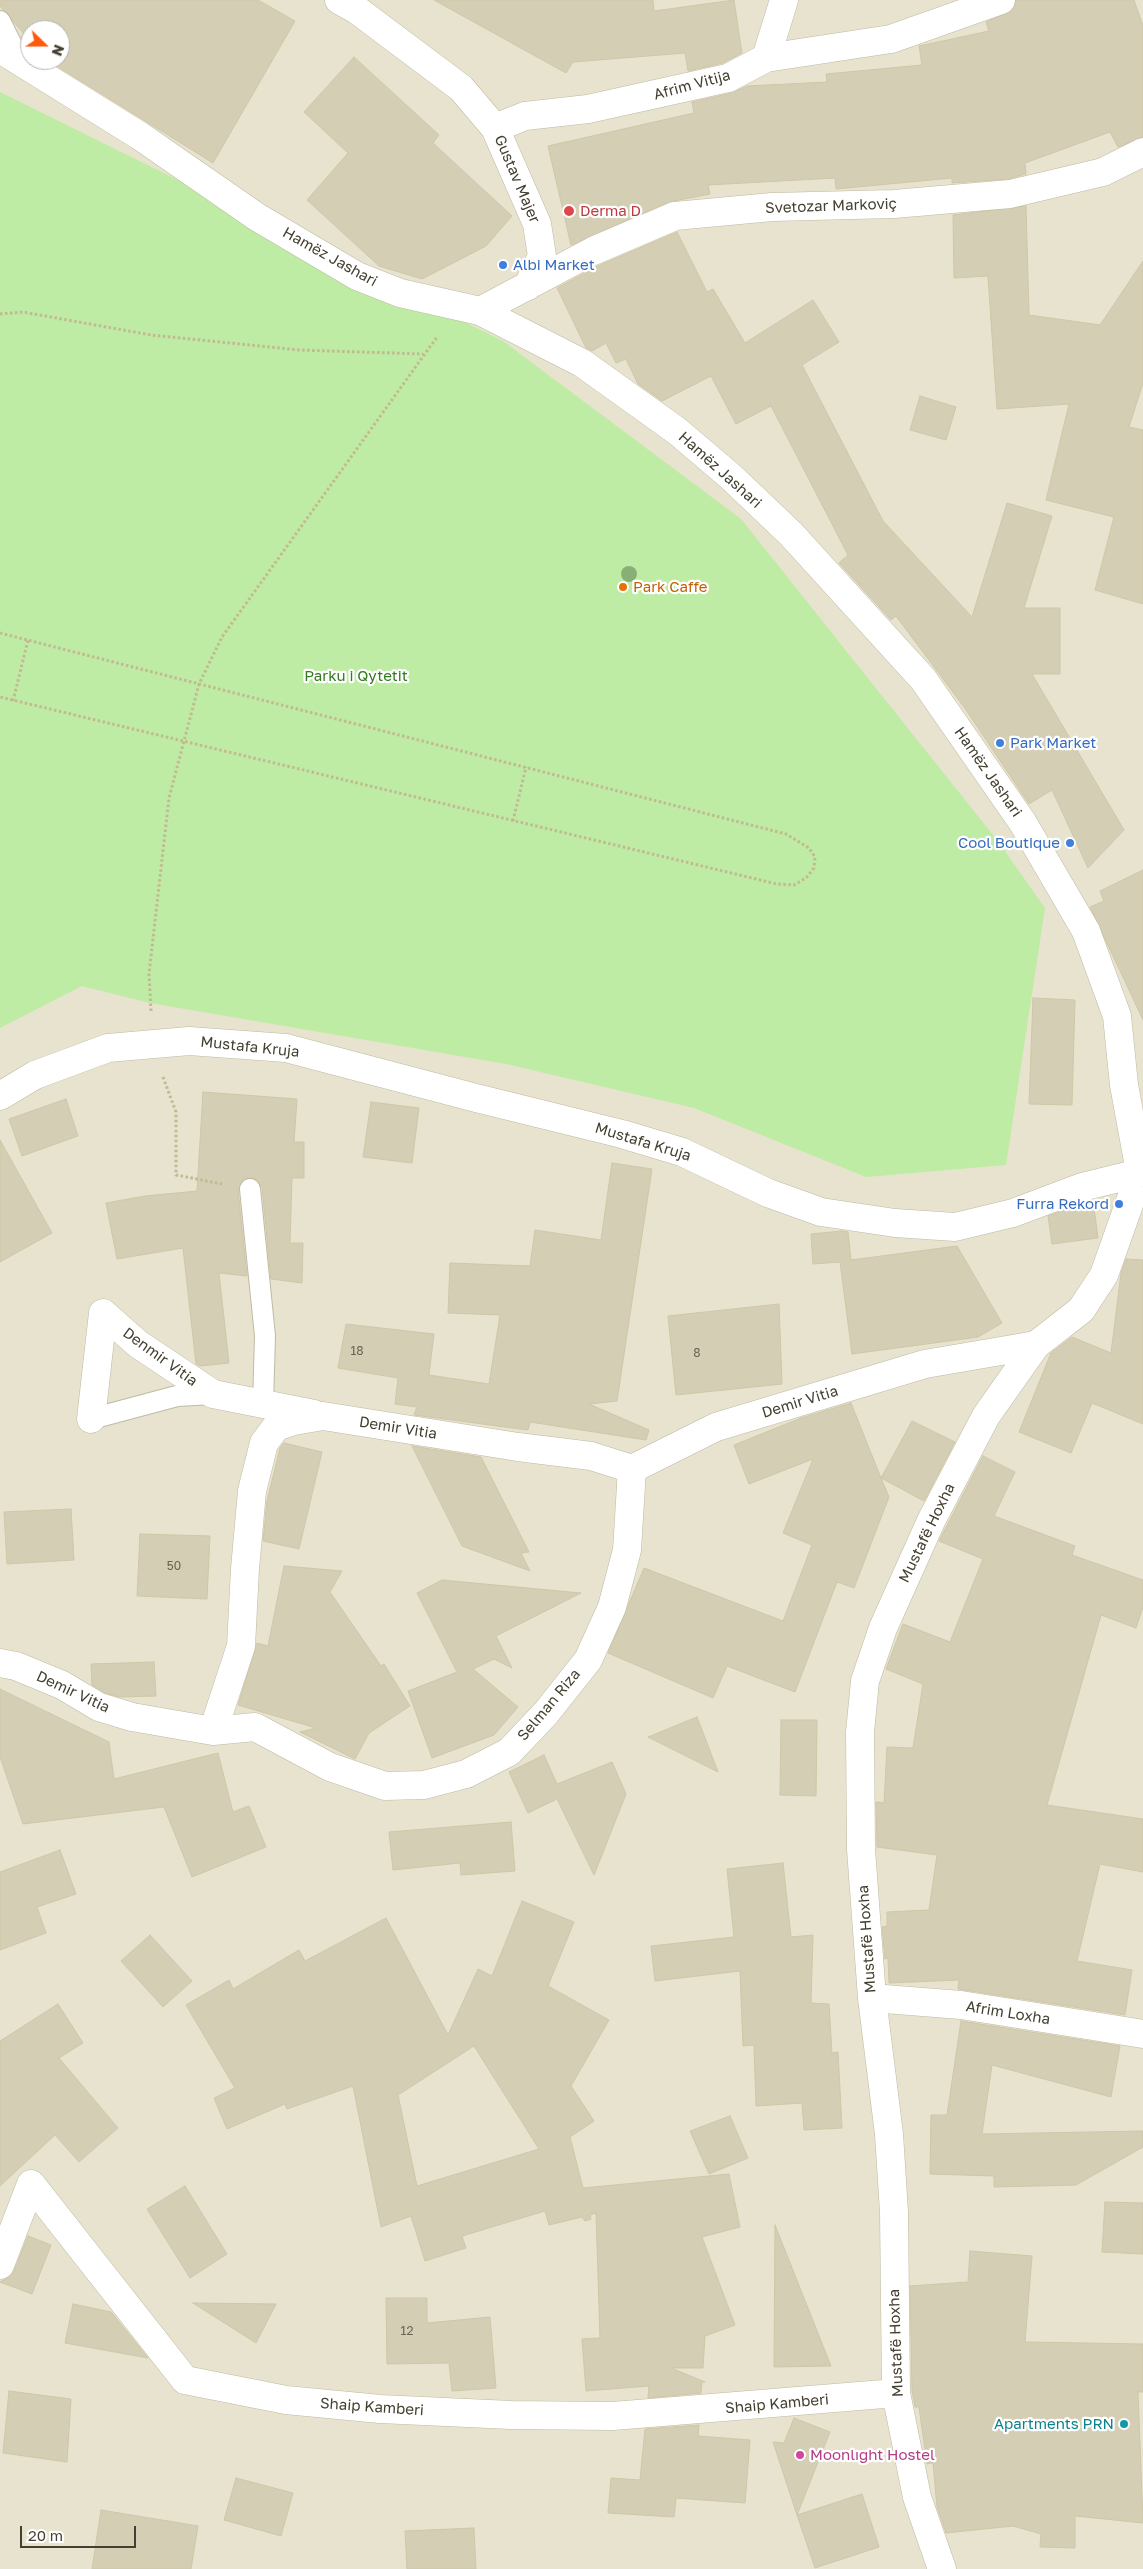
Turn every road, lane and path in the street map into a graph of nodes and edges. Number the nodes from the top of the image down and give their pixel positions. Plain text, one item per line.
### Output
1 (339, 0) edge
2 (784, 0) edge
3 (1001, 0) edge
4 (0, 21) edge
5 (9, 54) edge
6 (766, 58) junction
7 (495, 128) junction
8 (1143, 152) edge
9 (528, 286) junction
10 (480, 311) junction
11 (0, 314) edge
12 (423, 354) junction
13 (0, 633) edge
14 (28, 640) junction
15 (199, 684) junction
16 (0, 697) edge
17 (13, 700) junction
18 (184, 742) junction
19 (526, 767) junction
20 (513, 822) junction
21 (151, 1044) junction
22 (0, 1096) edge
23 (1142, 1170) edge
24 (250, 1189) joint
25 (1036, 1344) junction
26 (213, 1394) junction
27 (263, 1404) junction
28 (323, 1416) junction
29 (91, 1418) joint
30 (632, 1469) junction
31 (0, 1663) edge
32 (213, 1731) junction
33 (872, 1998) junction
34 (1143, 2034) edge
35 (0, 2265) edge
36 (896, 2393) junction
37 (942, 2569) edge

1 - 7 street, Gustav Majer
2 - 6 street
3 - 6 street, Afrim Vitija
4 - 5 lane
5 - 10 street, Hamëz Jashari
6 - 7 street, Afrim Vitija
7 - 9 street, Gustav Majer
8 - 9 street, Svetozar Markoviç
9 - 10 street
10 - 12 path
10 - 23 street, Hamëz Jashari
11 - 12 path
12 - 15 path
13 - 14 path
14 - 15 path
14 - 17 path
15 - 18 path
15 - 19 path
16 - 17 path
17 - 18 path
18 - 20 path
18 - 21 path
19 - 20 path
19 - 20 path
21 - 22 street, Mustafa Kruja
21 - 23 street, Mustafa Kruja
21 - 24 path
23 - 25 street
24 - 27 lane
25 - 30 street, Demir Vitia
25 - 33 street, Mustafë Hoxha
26 - 27 street, Denmir Vitia
26 - 29 lane, Denmir Vitia
26 - 29 street, Denmir Vitia
27 - 28 street, Denmir Vitia
28 - 30 street, Demir Vitia
28 - 32 street, Demir Vitia
30 - 32 street, Selman Riza
31 - 32 street, Demir Vitia
33 - 34 street, Afrim Loxha
33 - 36 street, Mustafë Hoxha
35 - 36 street, Shaip Kamberi
36 - 37 street, Mustafë Hoxha

